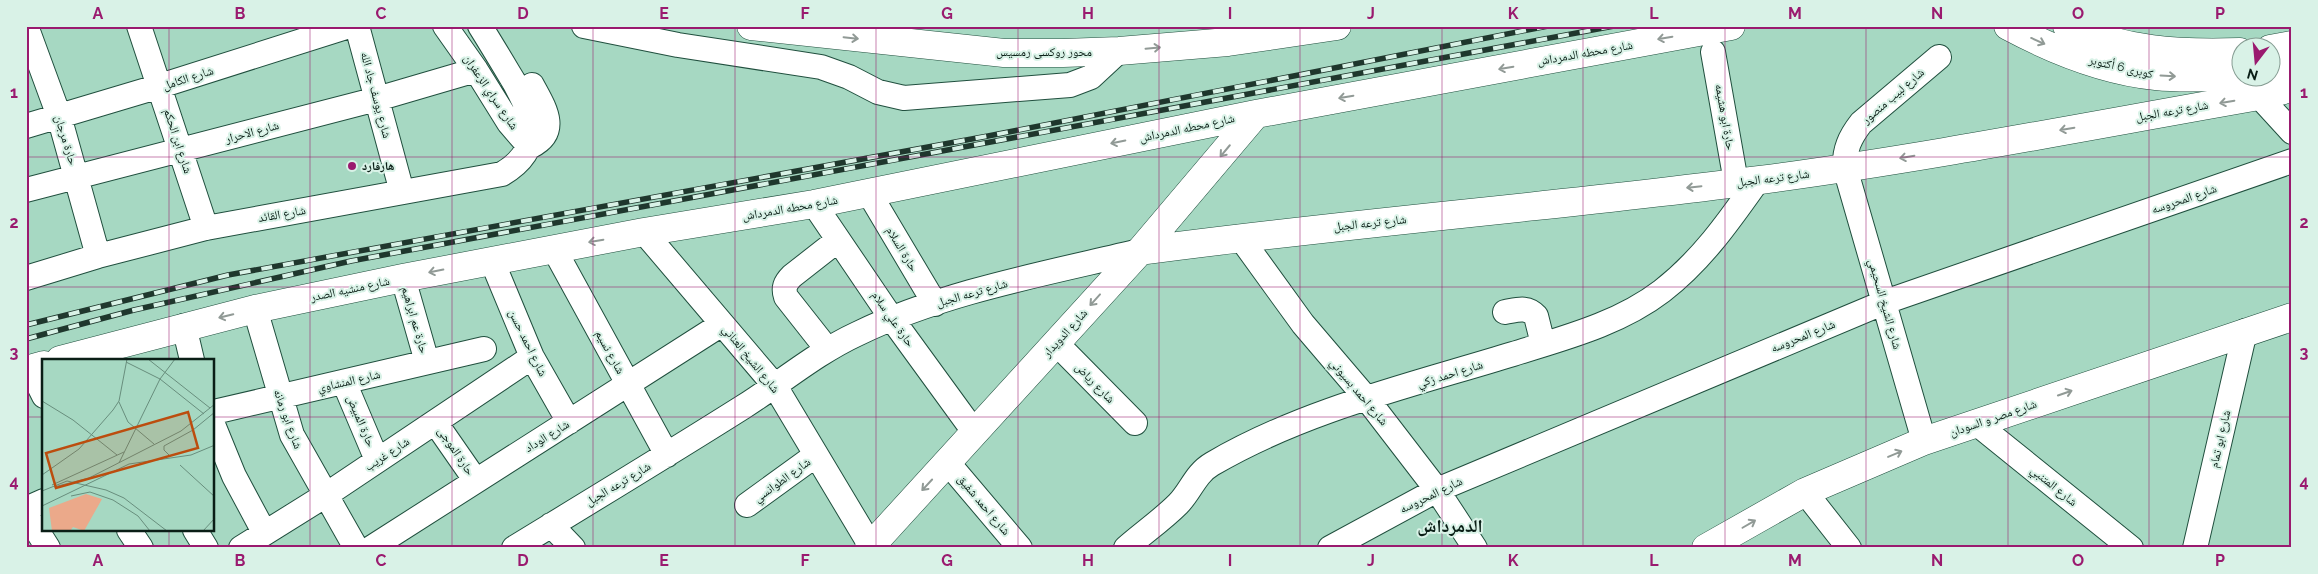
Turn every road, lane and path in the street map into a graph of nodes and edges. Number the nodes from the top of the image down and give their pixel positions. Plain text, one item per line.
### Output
1 (26, 26) edge
2 (139, 26) edge
3 (349, 26) edge
4 (357, 26) edge
5 (445, 26) edge
6 (480, 26) edge
7 (500, 26) edge
8 (584, 26) edge
9 (750, 26) edge
10 (1337, 26) edge
11 (1731, 26) edge
12 (2008, 26) edge
13 (2067, 26) edge
14 (1119, 51) junction
15 (1713, 52) dead end
16 (2230, 52) edge
17 (1939, 57) dead end
18 (2292, 69) edge
19 (476, 70) junction
20 (2230, 76) edge
21 (2280, 76) edge
22 (160, 86) junction
23 (2245, 88) edge
24 (2267, 88) edge
25 (377, 99) junction
26 (1256, 114) junction
27 (59, 116) junction
28 (26, 126) edge
29 (2292, 132) edge
30 (529, 146) junction
31 (181, 150) junction
32 (2292, 161) edge
33 (1845, 168) junction
34 (77, 178) junction
35 (1747, 181) junction
36 (26, 190) edge
37 (402, 192) junction
38 (869, 193) junction
39 (814, 204) junction
40 (206, 228) junction
41 (644, 232) junction
42 (1240, 237) junction
43 (838, 240) junction
44 (554, 249) junction
45 (1140, 251) junction
46 (98, 256) junction
47 (492, 261) junction
48 (26, 278) edge
49 (403, 278) junction
50 (1885, 302) junction
51 (935, 304) junction
52 (255, 309) junction
53 (1505, 312) dead end
54 (2292, 317) edge
55 (892, 318) junction
56 (722, 324) junction
57 (184, 326) junction
58 (2246, 331) junction
59 (1056, 343) junction
60 (1543, 344) junction
61 (484, 349) dead end
62 (827, 349) junction
63 (532, 357) junction
64 (64, 359) edge
65 (192, 359) edge
66 (427, 362) junction
67 (33, 368) edge
68 (344, 382) junction
69 (628, 384) junction
70 (775, 386) junction
71 (42, 391) edge
72 (279, 397) junction
73 (1368, 400) junction
74 (215, 412) edge
75 (436, 422) junction
76 (569, 422) junction
77 (1135, 423) dead end
78 (1976, 423) junction
79 (215, 429) edge
80 (975, 433) junction
81 (1924, 441) junction
82 (667, 454) junction
83 (816, 455) junction
84 (377, 460) junction
85 (948, 463) junction
86 (476, 481) junction
87 (1437, 490) junction
88 (1805, 492) junction
89 (326, 495) junction
90 (42, 502) edge
91 (747, 505) dead end
92 (26, 509) edge
93 (26, 513) edge
94 (551, 526) junction
95 (131, 532) edge
96 (196, 532) edge
97 (264, 532) junction
98 (1841, 544) edge
99 (870, 547) edge
100 (2128, 547) edge
101 (48, 548) edge
102 (141, 548) edge
103 (206, 548) edge
104 (241, 548) edge
105 (356, 548) edge
106 (371, 548) edge
107 (514, 548) edge
108 (573, 548) edge
109 (1020, 548) edge
110 (1126, 548) edge
111 (1330, 548) edge
112 (1475, 548) edge
113 (1706, 548) edge
114 (2195, 548) edge

1 - 27 street, حارة مرجان
2 - 22 street, شارع ابن الحكم
3 - 22 street, شارع الكامل
4 - 25 street, شارع يوسف جاد الله
5 - 19 street, شارع سراي الزعفران
6 - 30 street, شارع سراي الزعفران
7 - 30 street, شارع القائد
8 - 14 street
9 -> 14 main road, محور روكسى رمسيس
14 -> 10 main road, محور روكسى رمسيس
11 -> 26 main road, شارع محطه الدمرداش
12 -> 20 main road, كوبرى 6 أكتوبر
13 - 16 main road, كوبرى 6 أكتوبر
15 - 35 street, حارة ابو هشيمه
17 - 33 street, شارع لبيب منصور
18 - 21 main road
19 - 25 street, شارع الاحرار
19 - 30 street, شارع سراي الزعفران
22 - 27 street, شارع الكامل
22 - 31 street, شارع ابن الحكم
23 -> 33 main road, شارع ترعه الجبل
24 - 29 street
25 - 31 street, شارع الاحرار
25 - 37 street, شارع يوسف جاد الله
26 -> 38 main road, شارع محطه الدمرداش
26 -> 45 main road, شارع الدويدار
27 - 28 street, شارع الكامل
27 - 34 street, حارة مرجان
30 - 37 street, شارع القائد
31 - 34 street, شارع الاحرار
31 - 40 street, شارع ابن الحكم
32 - 50 street, شارع المحروسه
33 - 35 main road, شارع ترعه الجبل
33 - 50 street, شارع الشيخ السحيمي
34 - 36 street, شارع الاحرار
34 - 46 street, حارة مرجان
35 -> 42 main road, شارع ترعه الجبل
35 - 60 street, شارع احمد زكي
37 - 40 street, شارع القائد
38 - 39 main road, شارع محطه الدمرداش
38 - 51 street, حارة السلام
39 - 41 main road, شارع محطه الدمرداش
39 - 43 street, حارة علي سلام
40 - 46 street, شارع القائد
41 -> 44 main road, شارع منشيه الصدر
41 - 56 street, شارع الشيخ العناني
42 - 45 main road, شارع ترعه الجبل
42 - 73 street, شارع احمد بسيوني
43 - 55 street, حارة علي سلام
43 - 62 street
44 - 47 main road, شارع منشيه الصدر
44 - 69 street, شارع نسيم
45 - 51 street, شارع ترعه الجبل
45 -> 59 main road, شارع الدويدار
46 - 48 street, شارع القائد
47 -> 49 main road, شارع منشيه الصدر
47 - 63 street, شارع احمد حسن
49 - 52 main road, شارع منشيه الصدر
49 - 66 street, حارة عم ابراهيم
50 - 81 street, شارع الشيخ السحيمي
50 - 87 street, شارع المحروسه
51 - 55 street, شارع ترعه الجبل
52 -> 57 main road, شارع منشيه الصدر
52 - 72 street, شارع ابو رمانه
53 - 60 street
54 - 58 main road, شارع مصر و السودان
55 - 62 street, شارع ترعه الجبل
55 - 80 street, حارة علي سلام
56 - 69 street, شارع الوداد
56 - 70 street, شارع الشيخ العناني
57 - 64 main road, شارع منشيه الصدر
57 - 65 street
78 -> 58 main road, شارع مصر و السودان
58 - 114 street, شارع ابو تمام
59 - 77 street, شارع رياض
59 - 80 main road, شارع الدويدار
60 - 73 street, شارع احمد زكي
61 - 66 street, شارع المنشاوي
62 - 70 street, شارع ترعه الجبل
63 - 75 street, شارع غريب
63 - 76 street, شارع احمد حسن
66 - 68 street, شارع المنشاوي
67 - 71 street
68 - 72 street, شارع المنشاوي
68 - 84 street, حارة المبيض
69 - 76 street, شارع الوداد
69 - 82 street, شارع نسيم
70 - 82 street, شارع ترعه الجبل
70 - 83 street, شارع الشيخ العناني
72 - 74 street, شارع المنشاوي
72 - 89 street, شارع ابو رمانه
73 - 87 street, شارع احمد بسيوني
73 - 110 street, شارع احمد زكي
75 - 84 street, شارع غريب
75 - 86 street, حارة الموجى
76 - 86 street, شارع الوداد
78 - 81 main road, شارع مصر و السودان
78 - 100 street, شارع المتنبي
79 - 97 street
80 - 85 main road, شارع الدويدار
88 -> 81 main road, شارع مصر و السودان
82 - 94 street, شارع ترعه الجبل
83 - 91 street, شارع الطوانسي
83 - 99 street, شارع الشيخ العناني
84 - 89 street, شارع غريب
85 -> 99 main road, شارع الدويدار
85 - 109 street, شارع احمد شفيق
86 - 106 street, شارع الوداد
87 - 111 street, شارع المحروسه
87 - 112 street, شارع احمد بسيوني
88 - 98 street
113 -> 88 main road, شارع مصر و السودان
89 - 97 street, شارع غريب
89 - 105 street, شارع ابو رمانه
90 - 92 street
93 - 101 street
94 - 107 street, شارع ترعه الجبل
94 - 108 street
95 - 102 street
96 - 103 street
97 - 104 street, شارع غريب

